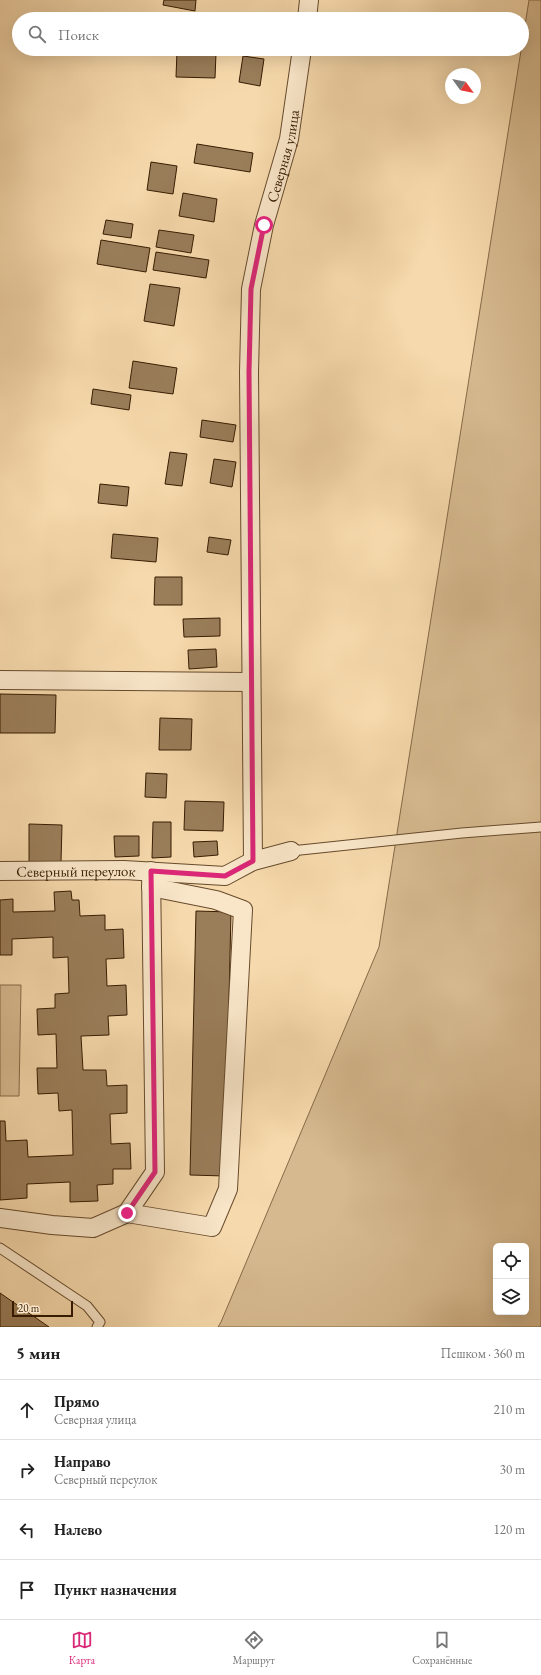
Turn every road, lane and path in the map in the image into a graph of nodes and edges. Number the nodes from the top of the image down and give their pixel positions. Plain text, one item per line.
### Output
1 (309, 0) edge
2 (308, 12) edge
3 (301, 56) edge
4 (0, 680) edge
5 (251, 682) junction
6 (541, 828) edge
7 (291, 851) joint
8 (253, 861) junction
9 (0, 871) edge
10 (151, 879) junction
11 (127, 1213) junction
12 (0, 1218) edge
13 (0, 1248) edge
14 (97, 1327) edge

1 - 2 street
3 - 5 street, Северная улица
4 - 5 street
5 - 8 street, Северная улица
6 - 7 lane
7 - 8 street, Северный переулок
8 - 10 street, Северный переулок
9 - 10 street, Северный переулок
10 - 11 street
10 - 11 street
11 - 12 street
13 - 14 lane

